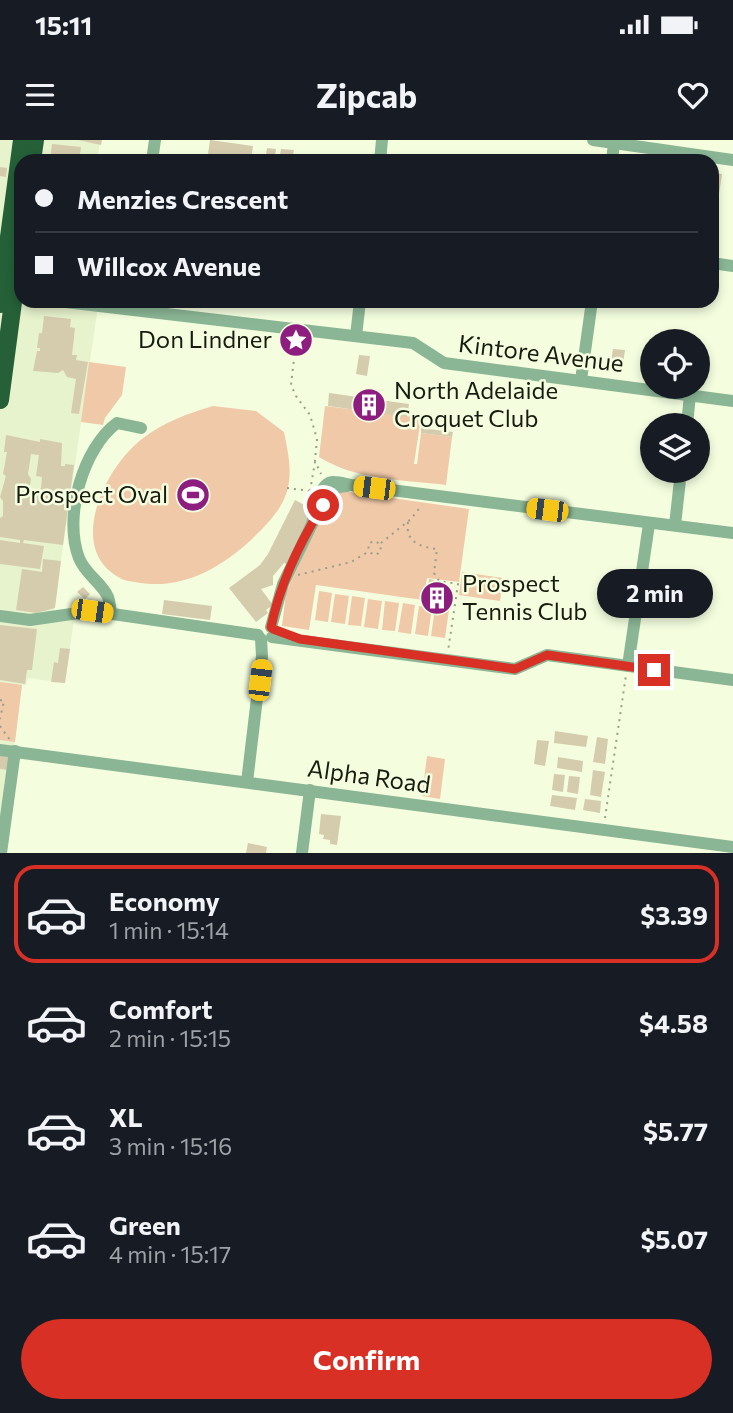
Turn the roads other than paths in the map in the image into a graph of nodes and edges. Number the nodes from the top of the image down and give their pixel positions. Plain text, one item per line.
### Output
1 (593, 140) edge
2 (614, 143) junction
3 (612, 154) edge
4 (691, 154) edge
5 (12, 193) edge
6 (10, 242) edge
7 (12, 299) edge
8 (117, 308) edge
9 (359, 308) edge
10 (591, 308) edge
11 (356, 336) junction
12 (581, 380) junction
13 (640, 388) edge
14 (710, 398) edge
15 (0, 400) edge
16 (733, 401) edge
17 (141, 428) dead end
18 (680, 483) edge
19 (351, 485) junction
20 (312, 524) junction
21 (649, 524) junction
22 (675, 525) junction
23 (733, 534) edge
24 (111, 613) junction
25 (0, 616) edge
26 (266, 632) junction
27 (627, 666) junction
28 (733, 680) edge
29 (8, 751) edge
30 (247, 782) junction
31 (310, 790) junction
32 (731, 849) edge
33 (1, 853) edge
34 (302, 853) edge

1 - 2 street
2 - 3 street
2 - 4 street
5 - 6 highway
6 - 7 highway
7 - 15 highway
8 - 11 street, Kintore Avenue
9 - 11 street
10 - 12 street
11 - 12 street, Kintore Avenue
12 - 13 street, Kintore Avenue
14 - 16 street, Kintore Avenue
17 - 24 street
18 - 22 street
19 - 20 street
19 - 20 street
19 - 21 street
20 - 26 street
21 - 22 street
21 - 27 street
22 - 23 street
24 - 25 street
24 - 26 street
26 - 27 street
26 - 30 street
27 - 28 street
29 - 30 street, Alpha Road
29 - 33 street
30 - 31 street, Alpha Road
31 - 32 street, Alpha Road
31 - 34 street

